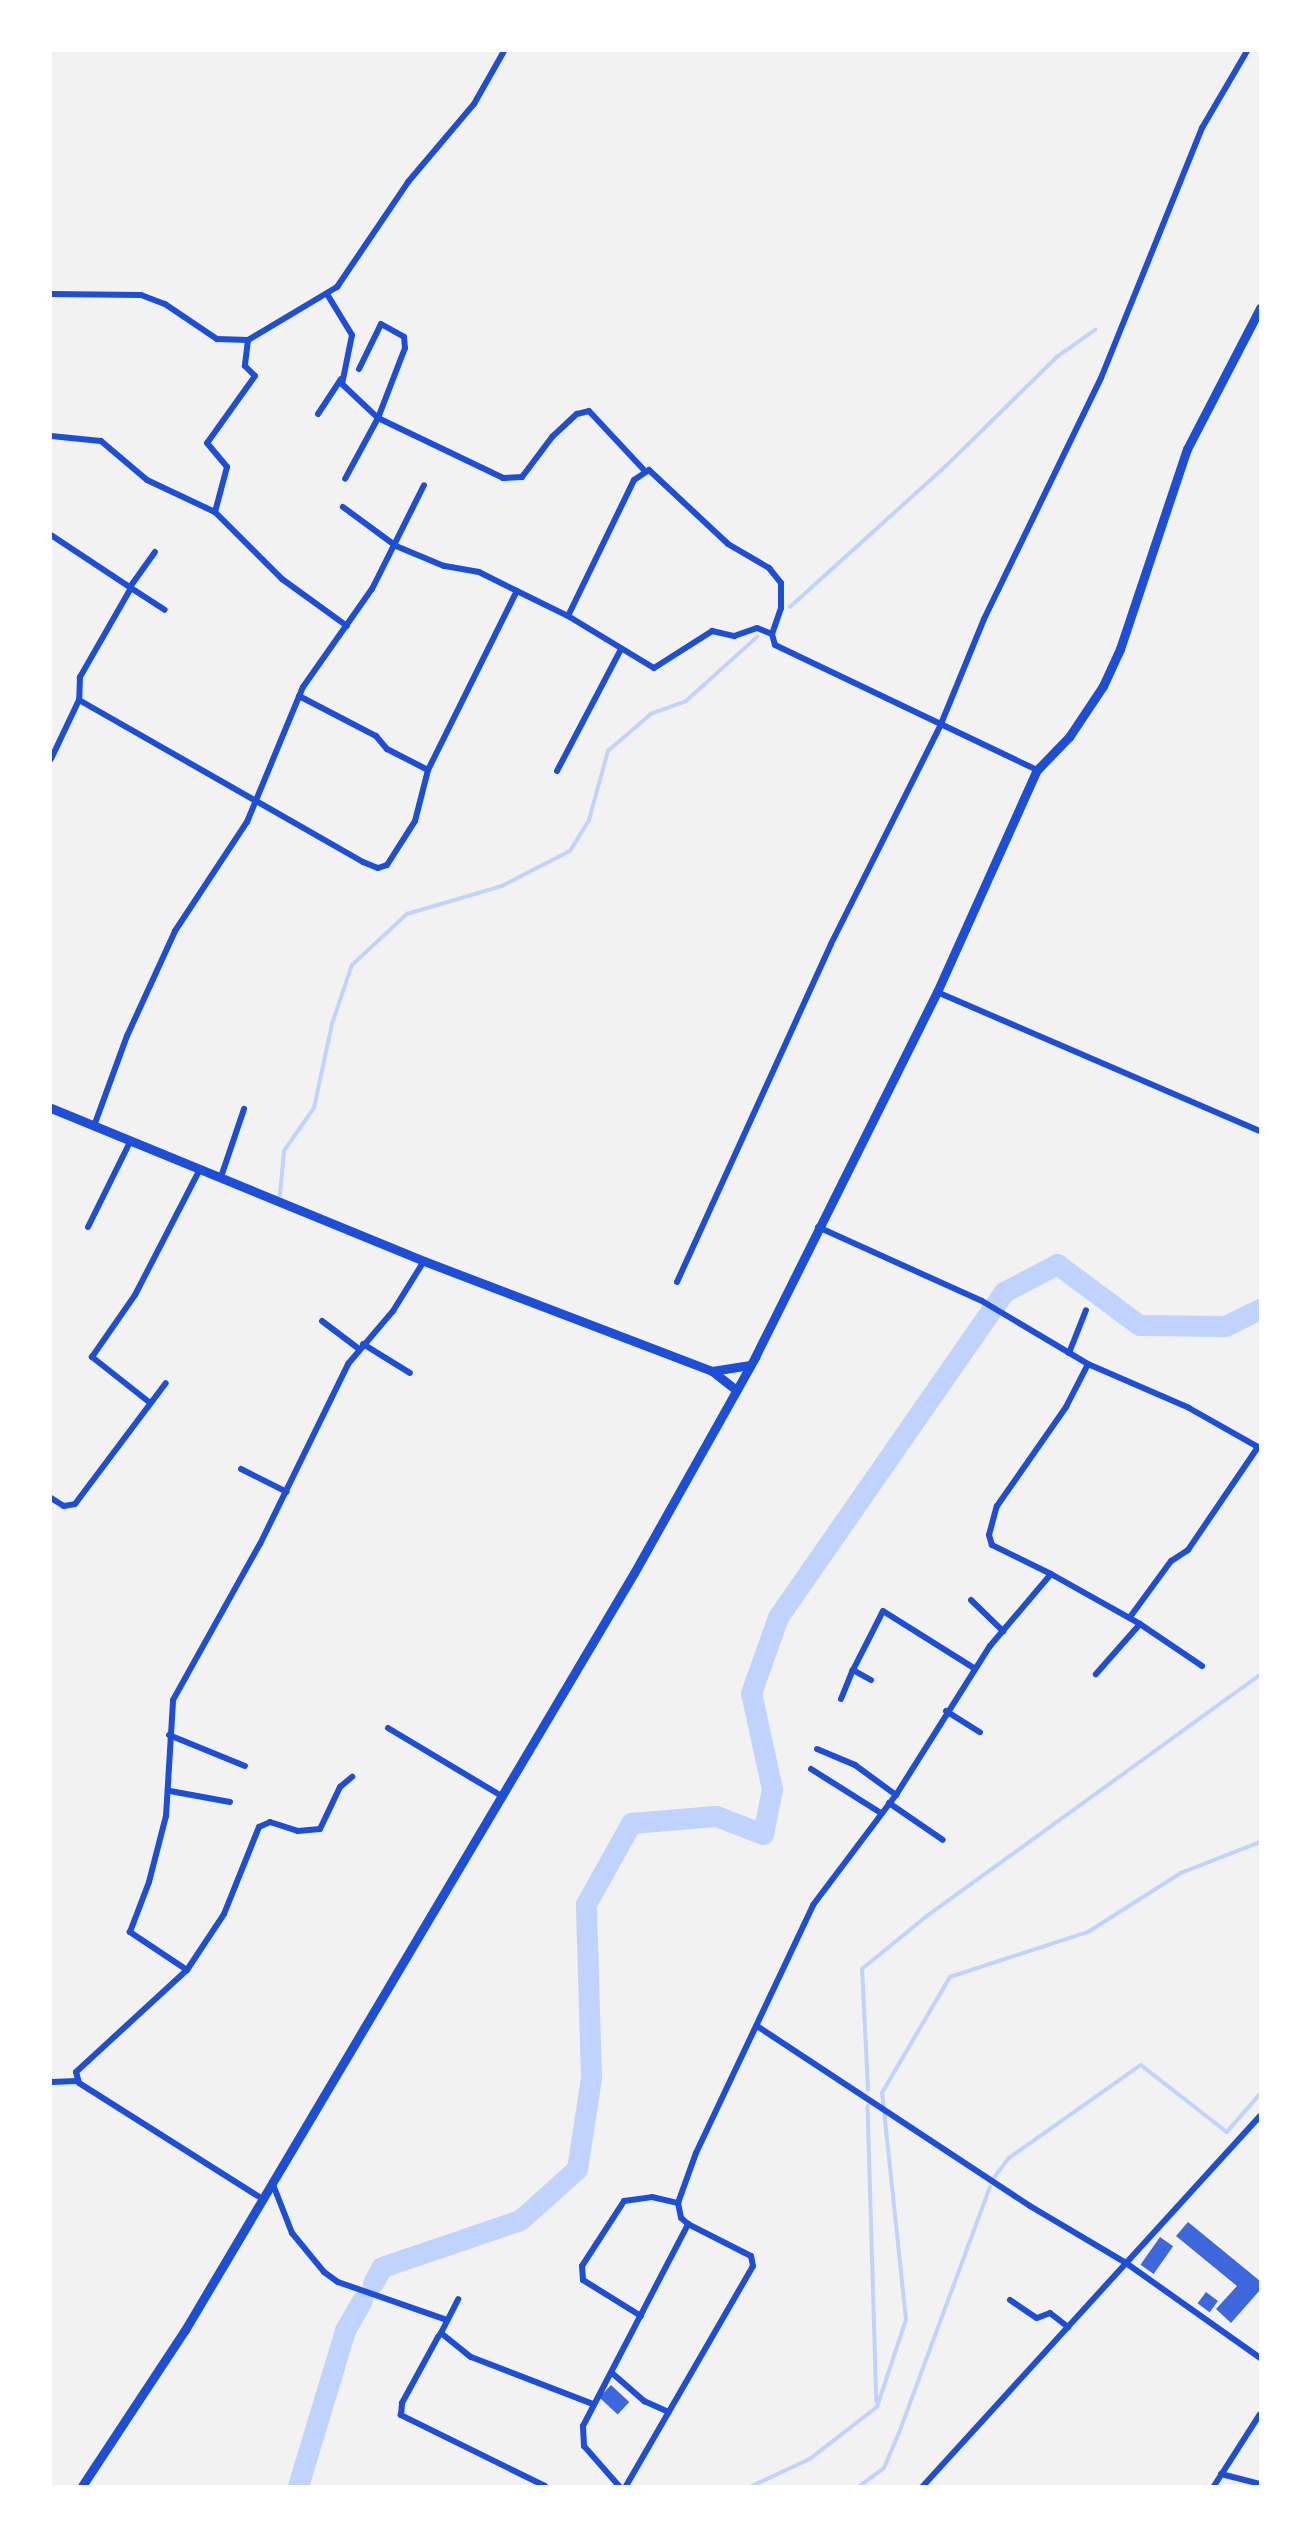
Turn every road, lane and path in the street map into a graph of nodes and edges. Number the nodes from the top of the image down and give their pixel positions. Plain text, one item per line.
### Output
1 (504, 51) edge
2 (1247, 51) edge
3 (51, 293) edge
4 (327, 294) junction
5 (1260, 308) edge
6 (248, 340) junction
7 (359, 369) dead end
8 (341, 379) junction
9 (318, 414) dead end
10 (377, 418) junction
11 (51, 436) edge
12 (644, 470) junction
13 (345, 478) dead end
14 (424, 485) dead end
15 (343, 507) dead end
16 (215, 512) junction
17 (51, 535) edge
18 (396, 546) junction
19 (155, 552) dead end
20 (131, 587) junction
21 (517, 591) junction
22 (165, 610) dead end
23 (568, 617) junction
24 (347, 626) junction
25 (772, 634) junction
26 (620, 651) junction
27 (299, 696) junction
28 (79, 700) junction
29 (941, 724) junction
30 (51, 759) edge
31 (428, 770) junction
32 (1037, 770) junction
33 (557, 771) dead end
34 (255, 803) junction
35 (937, 992) junction
36 (51, 1108) edge
37 (244, 1109) dead end
38 (94, 1126) junction
39 (1260, 1131) edge
40 (131, 1140) junction
41 (200, 1169) junction
42 (221, 1177) junction
43 (88, 1227) dead end
44 (818, 1227) junction
45 (424, 1261) junction
46 (677, 1282) dead end
47 (1086, 1310) dead end
48 (322, 1321) dead end
49 (361, 1347) junction
50 (1069, 1353) junction
51 (1088, 1364) junction
52 (749, 1365) junction
53 (712, 1371) junction
54 (410, 1373) dead end
55 (166, 1383) dead end
56 (736, 1390) junction
57 (149, 1402) junction
58 (1259, 1447) edge
59 (241, 1469) dead end
60 (286, 1492) junction
61 (51, 1498) edge
62 (1051, 1574) junction
63 (971, 1600) dead end
64 (1130, 1617) junction
65 (1140, 1624) junction
66 (1003, 1631) junction
67 (1202, 1666) dead end
68 (974, 1668) junction
69 (853, 1670) junction
70 (1096, 1674) dead end
71 (871, 1680) dead end
72 (841, 1699) dead end
73 (946, 1711) junction
74 (388, 1728) dead end
75 (980, 1732) dead end
76 (169, 1735) junction
77 (817, 1749) dead end
78 (244, 1766) dead end
79 (811, 1769) dead end
80 (352, 1777) dead end
81 (170, 1791) junction
82 (500, 1794) junction
83 (896, 1795) junction
84 (230, 1802) dead end
85 (889, 1803) junction
86 (881, 1813) junction
87 (943, 1840) dead end
88 (187, 1970) junction
89 (757, 2026) junction
90 (76, 2081) junction
91 (51, 2082) edge
92 (1260, 2116) edge
93 (272, 2182) junction
94 (261, 2198) junction
95 (678, 2203) junction
96 (688, 2224) junction
97 (1126, 2263) junction
98 (458, 2299) dead end
99 (1010, 2300) dead end
100 (641, 2315) junction
101 (447, 2320) junction
102 (1068, 2327) junction
103 (441, 2333) junction
104 (1260, 2358) edge
105 (612, 2373) junction
106 (593, 2404) junction
107 (669, 2412) junction
108 (1260, 2414) edge
109 (1221, 2474) junction
110 (1260, 2484) edge
111 (82, 2486) edge
112 (545, 2486) edge
113 (619, 2486) edge
114 (626, 2486) edge
115 (923, 2486) edge
116 (1214, 2486) edge

1 - 4 street
2 - 29 street
3 - 6 street
4 - 6 street
4 - 8 street
5 - 32 main road
6 - 16 street
7 - 10 street
8 - 9 street
8 - 10 street
10 - 12 street
10 - 13 street
11 - 16 street
12 - 23 street
12 - 25 street
14 - 18 street
15 - 18 street
16 - 24 street
17 - 20 street
18 - 21 street
18 - 24 street
19 - 20 street
20 - 22 street
20 - 28 street
21 - 23 street
21 - 31 street
23 - 26 street
24 - 27 street
25 - 26 street
25 - 29 street
26 - 33 street
27 - 31 street
27 - 34 street
28 - 30 street
28 - 34 street
29 - 32 street
29 - 46 street
31 - 34 street
32 - 35 main road
34 - 38 street
35 - 39 street
35 - 44 main road
36 - 38 main road
37 - 42 street
38 - 40 main road
40 - 41 main road
40 - 43 street
41 - 42 main road
41 - 57 street
42 - 45 main road
44 - 50 street
44 - 52 main road
45 - 49 street
45 - 53 main road
47 - 50 street
48 - 49 street
49 - 54 street
49 - 60 street
50 - 51 street
51 - 58 street
51 - 62 street
52 - 53 main road
52 - 56 main road
53 - 56 main road
55 - 57 street
56 - 82 main road
57 - 61 street
58 - 64 street
59 - 60 street
60 - 76 street
62 - 64 street
62 - 66 street
63 - 66 street
64 - 65 street
65 - 67 street
65 - 70 street
66 - 68 street
68 - 69 street
68 - 73 street
69 - 71 street
69 - 72 street
73 - 75 street
73 - 83 street
74 - 82 street
76 - 78 street
76 - 81 street
77 - 83 street
79 - 86 street
80 - 88 street
81 - 84 street
81 - 88 street
82 - 93 main road
83 - 85 street
85 - 86 street
85 - 87 street
86 - 89 street
88 - 90 street
89 - 95 street
89 - 97 street
90 - 91 street
90 - 94 street
92 - 97 street
93 - 94 main road
93 - 101 street
94 - 111 main road
95 - 96 street
95 - 100 street
96 - 100 street
96 - 107 street
97 - 102 street
97 - 104 street
98 - 101 street
99 - 102 street
100 - 105 street
101 - 103 street
102 - 115 street
103 - 106 street
103 - 112 street
105 - 106 street
105 - 107 street
106 - 113 street
107 - 114 street
108 - 109 street
109 - 110 street
109 - 116 street

